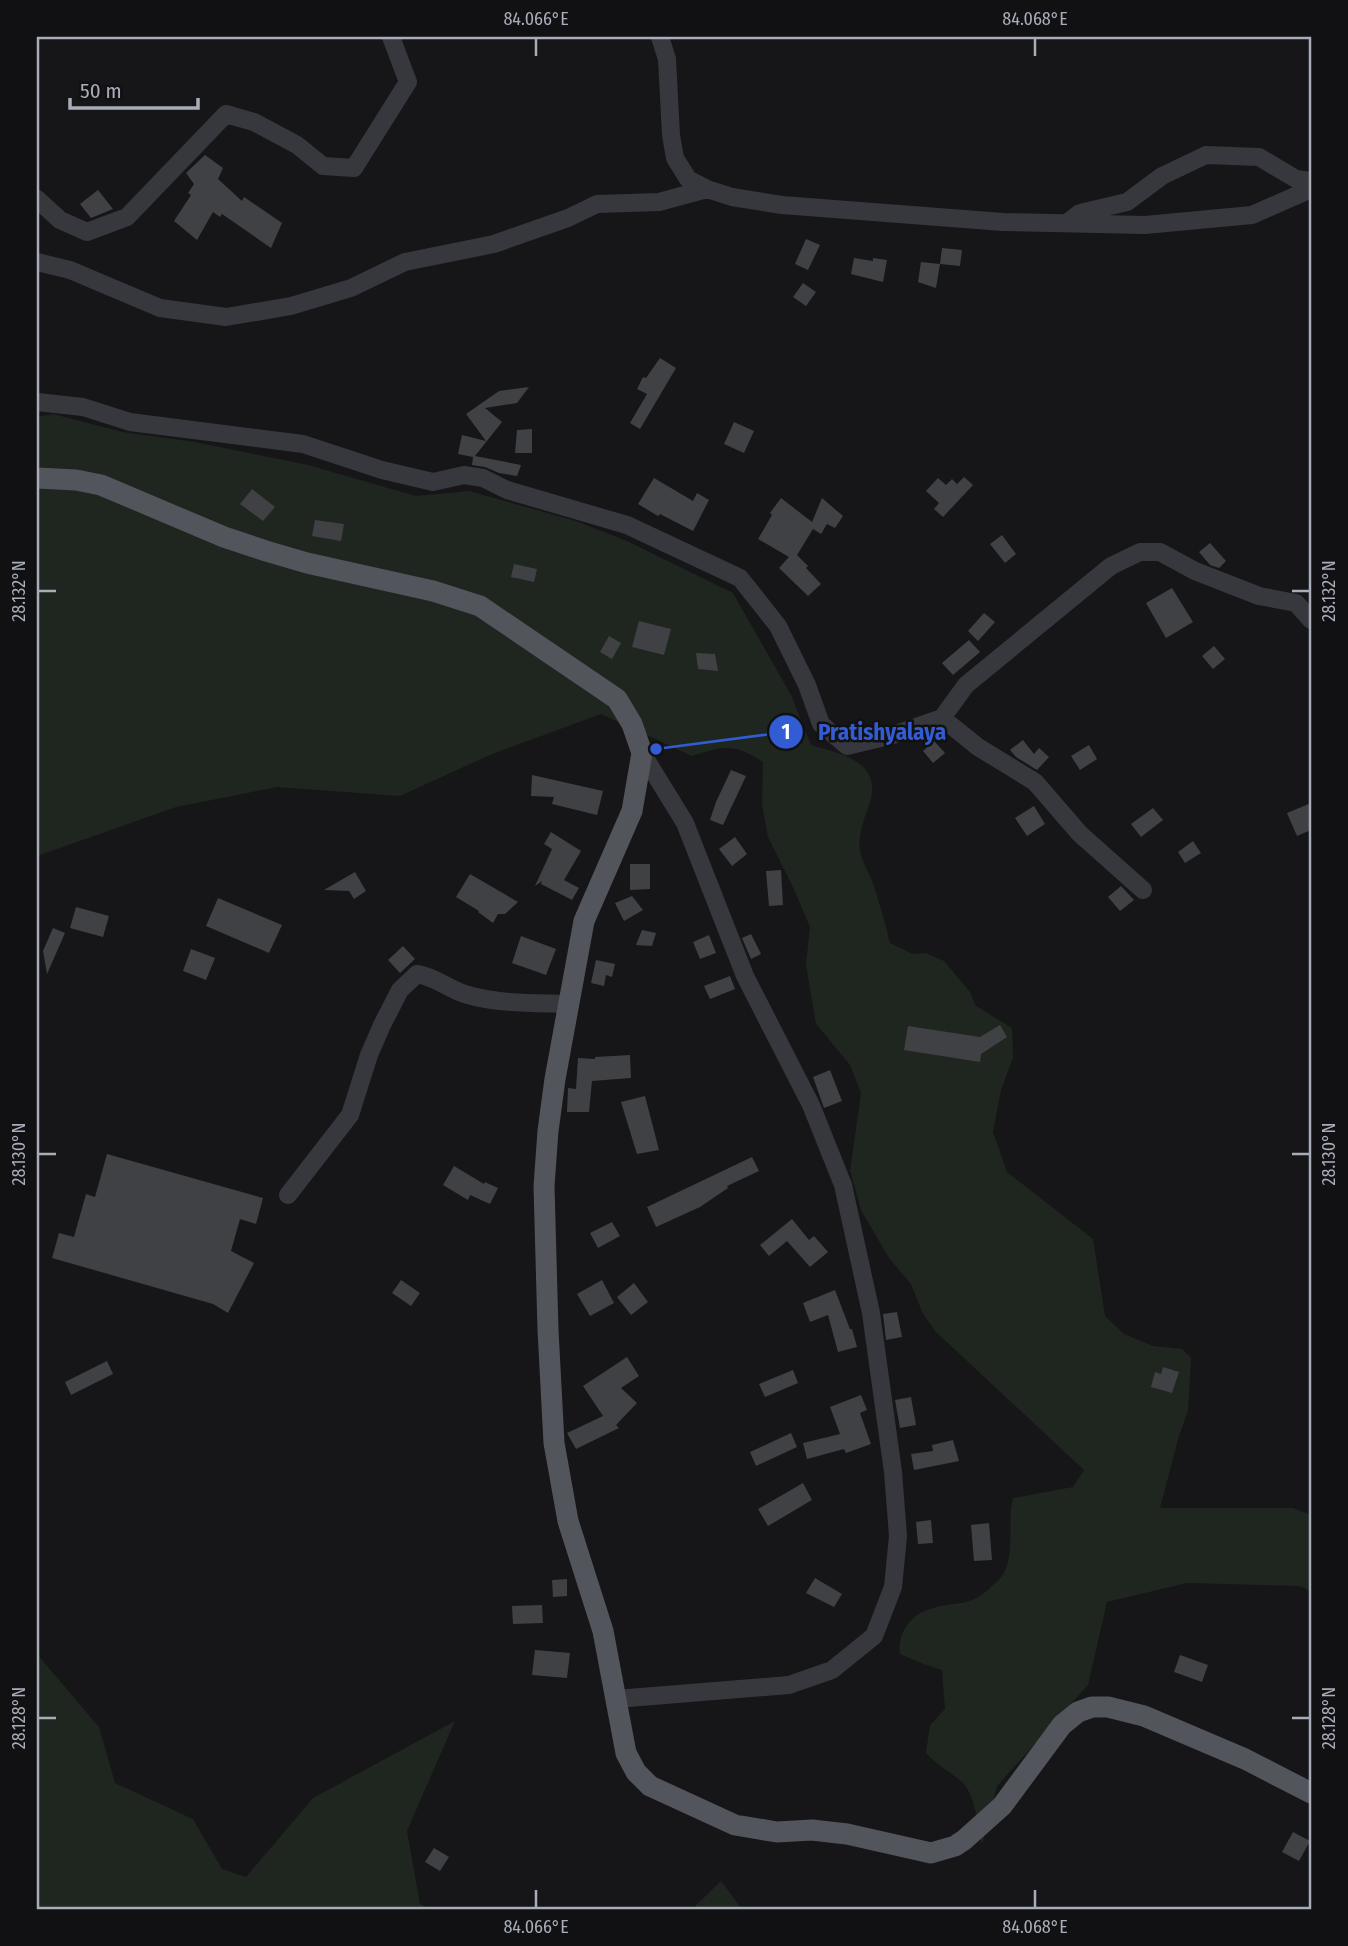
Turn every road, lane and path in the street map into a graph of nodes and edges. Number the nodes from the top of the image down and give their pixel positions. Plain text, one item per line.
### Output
1 (391, 37) edge
2 (660, 37) edge
3 (1311, 181) edge
4 (707, 189) junction
5 (1311, 189) edge
6 (37, 199) edge
7 (1068, 223) junction
8 (37, 261) edge
9 (37, 402) edge
10 (37, 478) edge
11 (1311, 620) edge
12 (942, 718) junction
13 (642, 753) junction
14 (1143, 890) dead end
15 (568, 1004) junction
16 (288, 1195) dead end
17 (616, 1699) junction
18 (1311, 1793) edge

1 - 6 street
2 - 4 street
3 - 7 street
4 - 7 street
4 - 8 street
5 - 7 street
9 - 12 street
10 - 13 main road
11 - 12 street
12 - 14 street
13 - 15 main road
13 - 17 street
15 - 16 street
15 - 17 main road
17 - 18 main road

